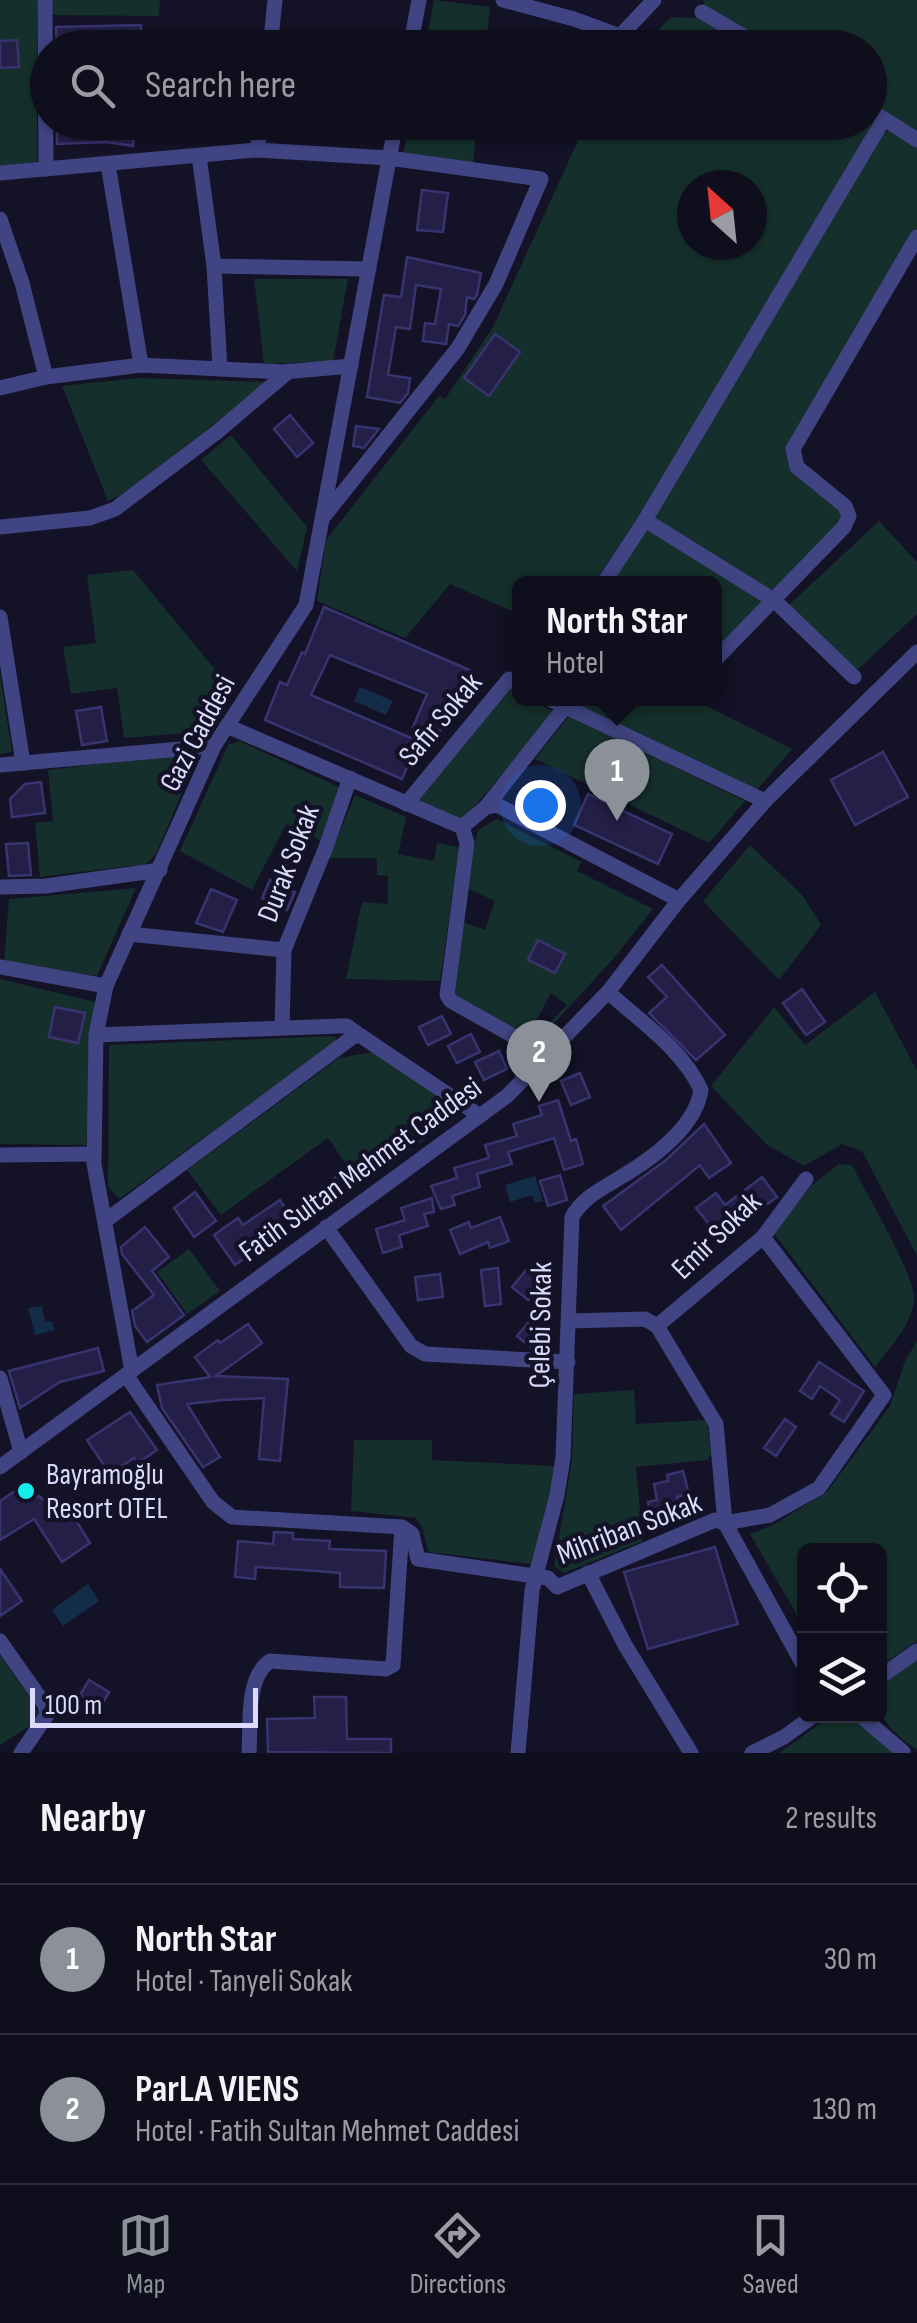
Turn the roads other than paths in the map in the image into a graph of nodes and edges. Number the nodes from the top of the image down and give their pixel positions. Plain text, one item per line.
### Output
1 (45, 0) edge
2 (276, 0) edge
3 (419, 0) edge
4 (503, 0) edge
5 (654, 0) edge
6 (702, 12) dead end
7 (45, 30) edge
8 (272, 30) edge
9 (413, 30) edge
10 (602, 30) edge
11 (626, 30) edge
12 (733, 30) edge
13 (887, 122) edge
14 (46, 140) edge
15 (258, 140) edge
16 (392, 140) edge
17 (862, 140) edge
18 (917, 140) edge
19 (257, 150) junction
20 (199, 156) junction
21 (389, 158) junction
22 (108, 164) junction
23 (46, 170) junction
24 (0, 174) edge
25 (0, 219) edge
26 (917, 237) edge
27 (214, 266) junction
28 (369, 269) junction
29 (140, 365) junction
30 (351, 366) junction
31 (220, 369) junction
32 (290, 371) junction
33 (46, 378) junction
34 (0, 388) edge
35 (322, 518) junction
36 (645, 520) junction
37 (0, 527) edge
38 (609, 576) edge
39 (774, 601) junction
40 (0, 617) edge
41 (917, 652) edge
42 (722, 653) edge
43 (854, 677) dead end
44 (512, 680) edge
45 (565, 707) joint
46 (227, 726) junction
47 (214, 746) junction
48 (23, 763) junction
49 (0, 765) edge
50 (350, 778) junction
51 (765, 801) junction
52 (406, 804) junction
53 (486, 807) junction
54 (462, 828) junction
55 (160, 870) junction
56 (0, 888) edge
57 (678, 900) junction
58 (130, 934) junction
59 (284, 950) junction
60 (0, 967) edge
61 (106, 986) junction
62 (608, 992) junction
63 (282, 1028) junction
64 (96, 1035) junction
65 (361, 1036) junction
66 (547, 1055) junction
67 (480, 1116) junction
68 (94, 1154) junction
69 (0, 1155) edge
70 (806, 1178) dead end
71 (105, 1221) junction
72 (326, 1227) junction
73 (762, 1238) junction
74 (569, 1322) junction
75 (657, 1326) junction
76 (568, 1362) junction
77 (129, 1373) junction
78 (0, 1378) edge
79 (21, 1452) junction
80 (0, 1467) edge
81 (725, 1523) junction
82 (402, 1528) junction
83 (588, 1573) junction
84 (536, 1576) junction
85 (0, 1641) edge
86 (917, 1652) edge
87 (797, 1653) edge
88 (887, 1672) edge
89 (803, 1723) edge
90 (869, 1723) edge
91 (903, 1752) edge
92 (21, 1753) edge
93 (248, 1753) edge
94 (518, 1753) edge
95 (691, 1753) edge
96 (752, 1753) edge

1 - 7 street
2 - 8 street
3 - 9 street
4 - 10 street
5 - 11 street
6 - 12 street
13 - 18 street
14 - 23 street
15 - 19 street
16 - 21 street, Gazi Caddesi
17 - 36 street
19 - 20 street
19 - 21 street
20 - 22 street
20 - 27 street
21 - 28 street, Gazi Caddesi
21 - 35 street
22 - 23 street
22 - 29 street
23 - 24 street
25 - 33 street
26 - 39 street
27 - 28 street
27 - 31 street
28 - 30 street, Gazi Caddesi
29 - 31 street
29 - 33 street
30 - 32 street
30 - 35 street, Gazi Caddesi
31 - 32 street
32 - 37 street
33 - 34 street
35 - 46 street, Gazi Caddesi
36 - 38 street
36 - 39 street
39 - 42 street
39 - 43 street
40 - 48 street
41 - 51 street, Fatih Sultan Mehmet Caddesi
44 - 52 street, Safir Sokak
45 - 51 street
45 - 53 street
46 - 47 street, Gazi Caddesi
46 - 50 street
47 - 48 street
47 - 55 street, Gazi Caddesi
48 - 49 street
50 - 52 street
50 - 59 street, Durak Sokak
51 - 57 street, Fatih Sultan Mehmet Caddesi
52 - 54 street
53 - 54 street
53 - 57 street
54 - 66 street
55 - 56 street
55 - 58 street, Gazi Caddesi
57 - 62 street, Fatih Sultan Mehmet Caddesi
58 - 59 street
58 - 61 street, Gazi Caddesi
59 - 63 street, Durak Sokak
60 - 61 street
61 - 64 street, Gazi Caddesi
62 - 66 street, Fatih Sultan Mehmet Caddesi
62 - 74 street, Çelebi Sokak
63 - 64 street
63 - 65 street
64 - 68 street, Gazi Caddesi
65 - 67 street
65 - 71 street
66 - 67 street, Fatih Sultan Mehmet Caddesi
67 - 72 street, Fatih Sultan Mehmet Caddesi
68 - 69 street
68 - 71 street, Gazi Caddesi
70 - 73 street, Emir Sokak
71 - 77 street, Gazi Caddesi
72 - 76 street
72 - 77 street, Fatih Sultan Mehmet Caddesi
73 - 75 street, Emir Sokak
73 - 81 street
74 - 75 street
74 - 76 street, Çelebi Sokak
75 - 81 street
76 - 84 street, Çelebi Sokak
77 - 79 street, Fatih Sultan Mehmet Caddesi
77 - 82 street
78 - 79 street
79 - 80 street, Fatih Sultan Mehmet Caddesi
81 - 83 street, Mihriban Sokak
81 - 87 street, Mihriban Sokak
82 - 84 street, Mihriban Sokak
82 - 93 street
83 - 84 street, Mihriban Sokak
83 - 95 street
84 - 94 street, Çelebi Sokak
85 - 92 street
86 - 88 street
89 - 96 street
90 - 91 street

